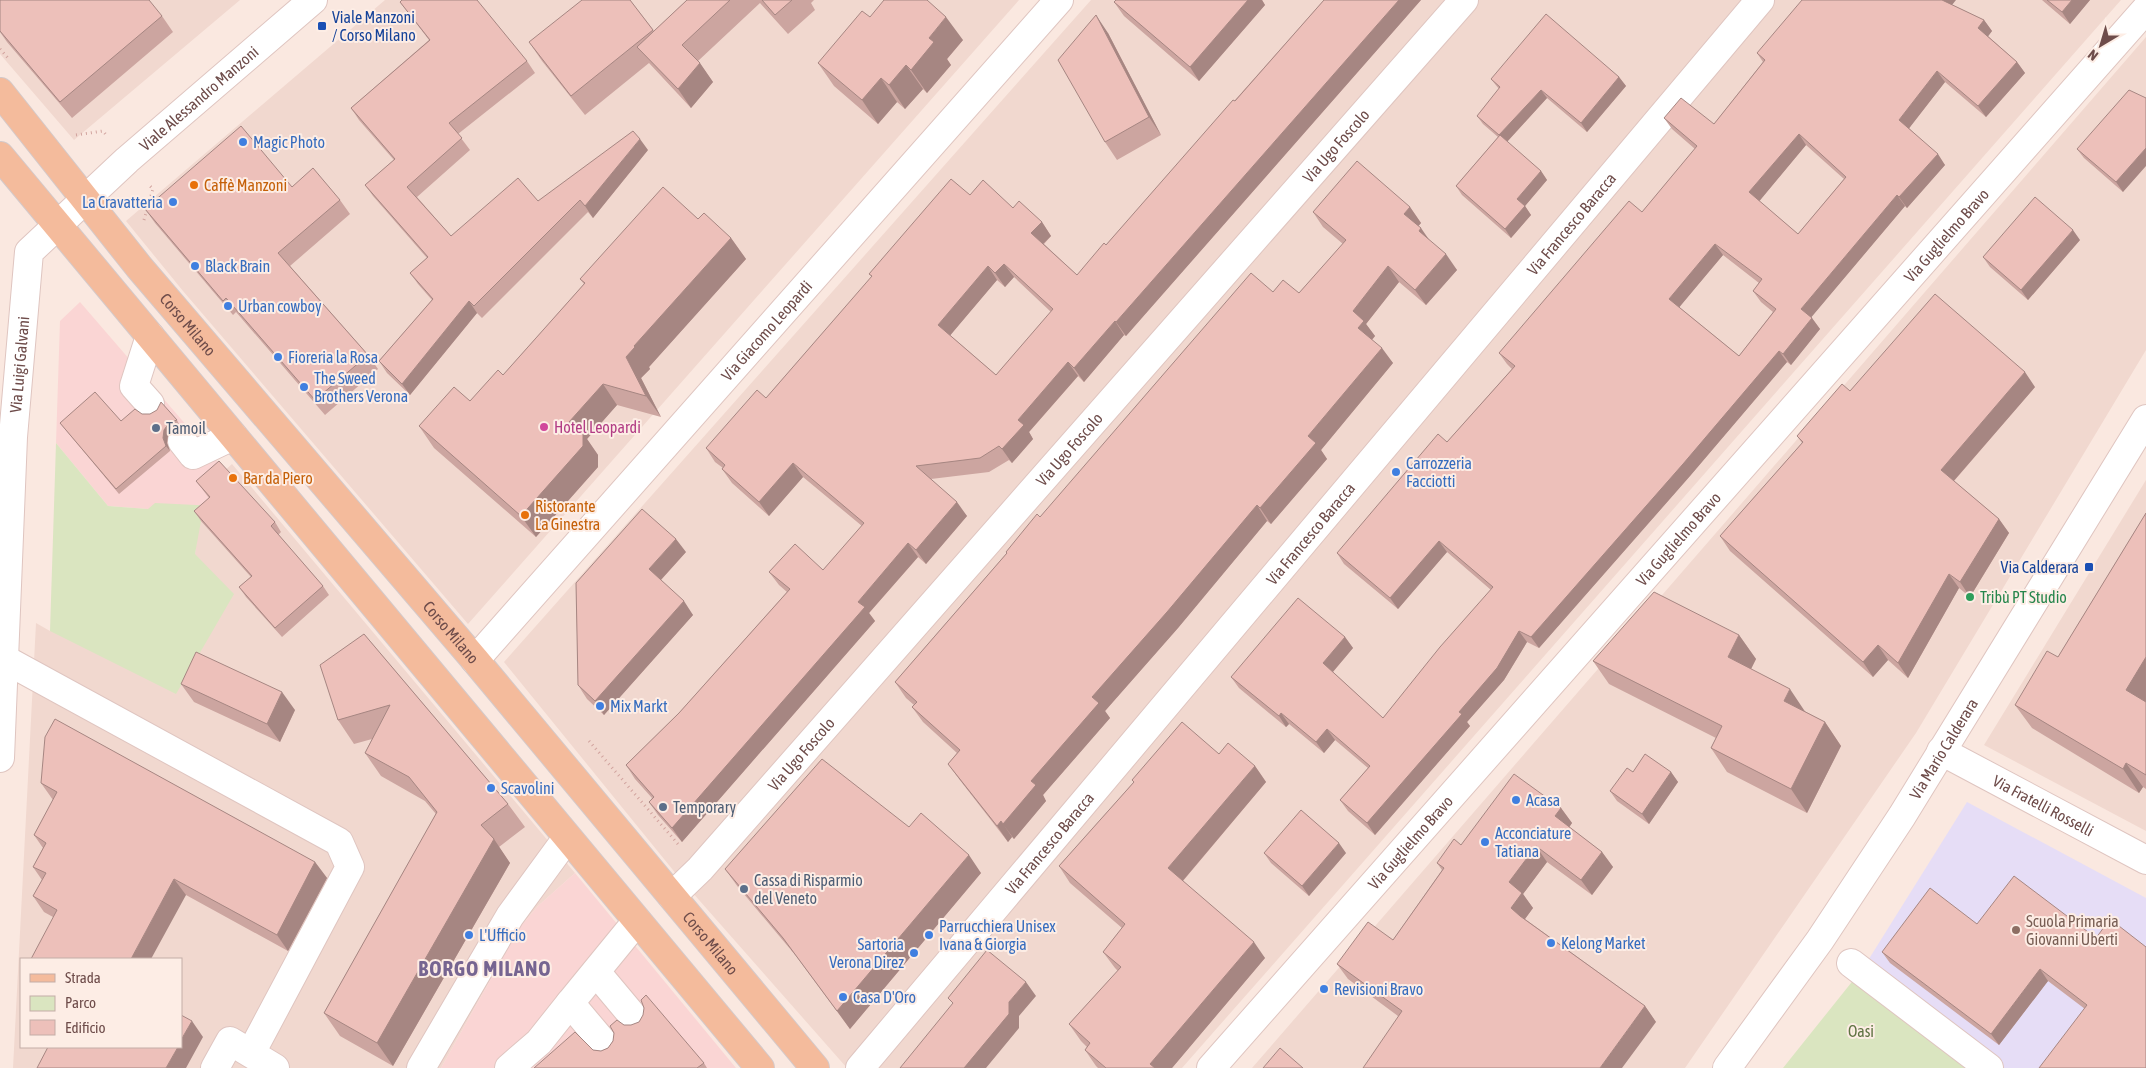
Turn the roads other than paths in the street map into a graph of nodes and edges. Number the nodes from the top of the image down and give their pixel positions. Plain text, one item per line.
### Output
1 (313, 0) edge
2 (1059, 0) edge
3 (1464, 0) edge
4 (1760, 0) edge
5 (2146, 9) edge
6 (0, 92) edge
7 (0, 156) edge
8 (86, 198) junction
9 (56, 224) junction
10 (150, 336) junction
11 (150, 404) dead end
12 (2146, 418) edge
13 (233, 436) junction
14 (182, 442) dead end
15 (4, 659) junction
16 (475, 660) junction
17 (1941, 751) junction
18 (0, 758) edge
19 (567, 838) junction
20 (2146, 860) edge
21 (672, 896) junction
22 (637, 921) junction
23 (1851, 963) dead end
24 (596, 972) junction
25 (570, 1003) junction
26 (632, 1015) dead end
27 (602, 1041) dead end
28 (251, 1053) junction
29 (215, 1068) edge
30 (275, 1068) edge
31 (421, 1068) edge
32 (509, 1068) edge
33 (760, 1068) edge
34 (815, 1068) edge
35 (860, 1068) edge
36 (1211, 1068) edge
37 (1727, 1068) edge
38 (1989, 1068) edge

1 - 8 street, Viale Alessandro Manzoni
2 - 16 street, Via Giacomo Leopardi
3 - 21 street, Via Ugo Foscolo
4 - 35 street, Via Francesco Baracca
5 - 36 street, Via Guglielmo Bravo
6 - 8 main road, Corso Milano
7 - 9 main road
8 - 9 street
8 - 16 main road, Corso Milano
9 - 10 main road
9 - 15 street, Via Luigi Galvani
10 - 11 street
10 - 13 main road
12 - 17 street, Via Mario Calderara
13 - 14 street
13 - 19 main road
15 - 18 street, Via Luigi Galvani
15 - 28 street
16 - 21 main road, Corso Milano
17 - 20 street, Via Fratelli Rosselli
17 - 37 street, Via Mario Calderara
19 - 22 main road
19 - 31 street
21 - 34 main road, Corso Milano
22 - 24 street
22 - 33 main road
23 - 38 street
24 - 25 street
24 - 26 street
25 - 27 street
25 - 32 street
28 - 29 street
28 - 30 street

